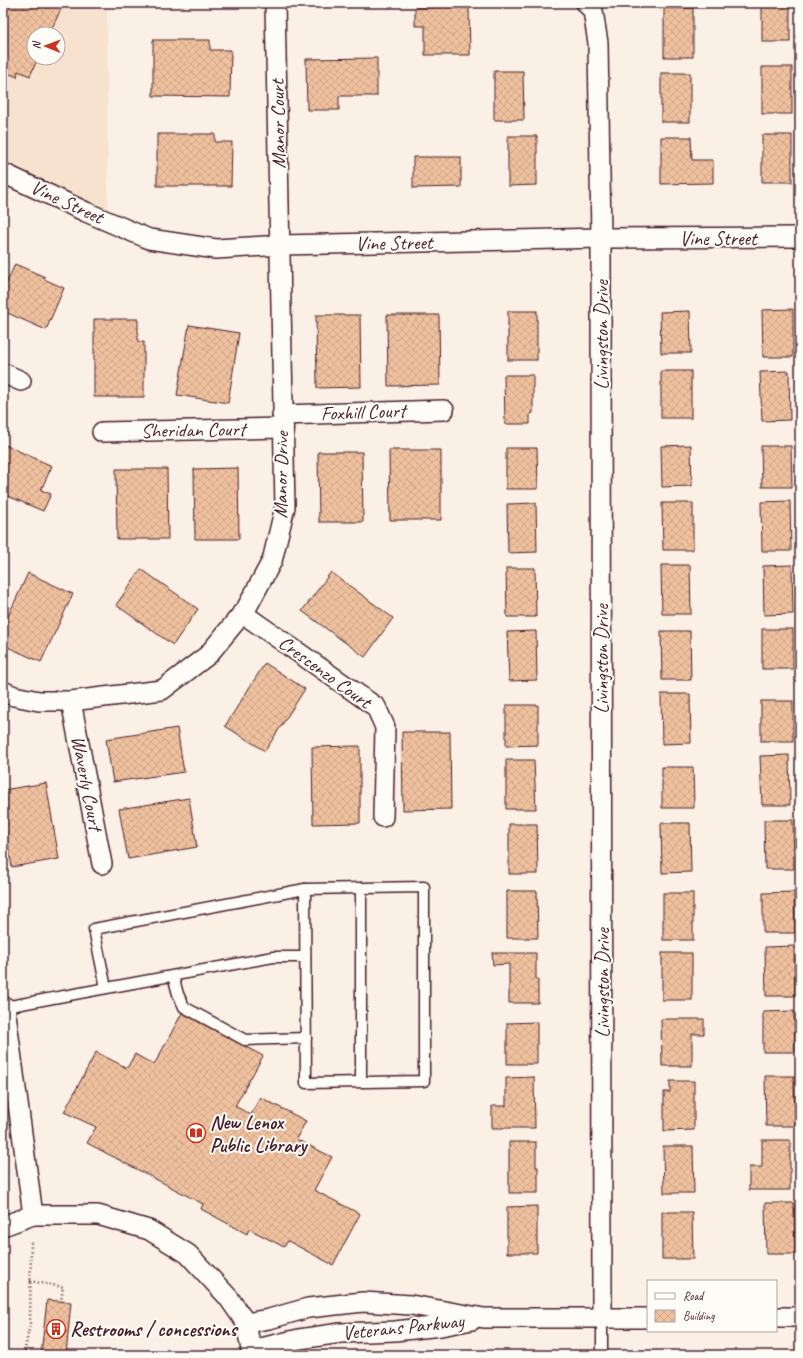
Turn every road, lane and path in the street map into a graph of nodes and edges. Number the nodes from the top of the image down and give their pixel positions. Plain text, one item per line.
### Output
1 (275, 3) edge
2 (586, 3) edge
3 (3, 173) edge
4 (800, 237) edge
5 (601, 238) junction
6 (281, 246) junction
7 (3, 373) edge
8 (21, 381) dead end
9 (444, 410) dead end
10 (283, 421) junction
11 (102, 432) dead end
12 (242, 613) junction
13 (3, 691) edge
14 (72, 701) junction
15 (383, 817) dead end
16 (102, 864) dead end
17 (361, 888) junction
18 (306, 889) junction
19 (305, 957) junction
20 (174, 976) junction
21 (106, 988) junction
22 (4, 1006) edge
23 (306, 1038) junction
24 (360, 1082) junction
25 (33, 1216) junction
26 (3, 1226) edge
27 (30, 1241) dead end
28 (30, 1281) junction
29 (61, 1302) dead end
30 (777, 1317) edge
31 (800, 1317) edge
32 (484, 1318) junction
33 (602, 1318) junction
34 (647, 1318) edge
35 (246, 1323) junction
36 (252, 1353) edge
37 (24, 1355) edge
38 (602, 1355) edge

1 - 6 street, Manor Court
2 - 5 street, Livingston Drive
3 - 6 street, Vine Street
4 - 5 street, Vine Street
5 - 6 street, Vine Street
5 - 33 street, Livingston Drive
6 - 10 street, Manor Drive
7 - 8 street
9 - 10 street, Foxhill Court
10 - 11 street, Sheridan Court
10 - 12 street, Manor Drive
12 - 14 street, Manor Drive
12 - 15 street, Crescenzo Court
13 - 14 street, Manor Drive
14 - 16 street, Waverly Court
17 - 18 lane
17 - 24 lane
17 - 24 lane
18 - 19 lane
18 - 21 lane
19 - 20 lane
19 - 23 lane
20 - 21 lane
20 - 23 lane
21 - 22 lane
22 - 25 street
23 - 24 lane
25 - 26 street, Veterans Parkway
25 - 35 street, Veterans Parkway
27 - 28 path
28 - 29 path
28 - 37 path
30 - 31 street
32 - 33 street, Veterans Parkway
32 - 35 street, Veterans Parkway
32 - 36 street, Veterans Parkway
33 - 34 street, Veterans Parkway
33 - 38 lane
35 - 36 street, Veterans Parkway

